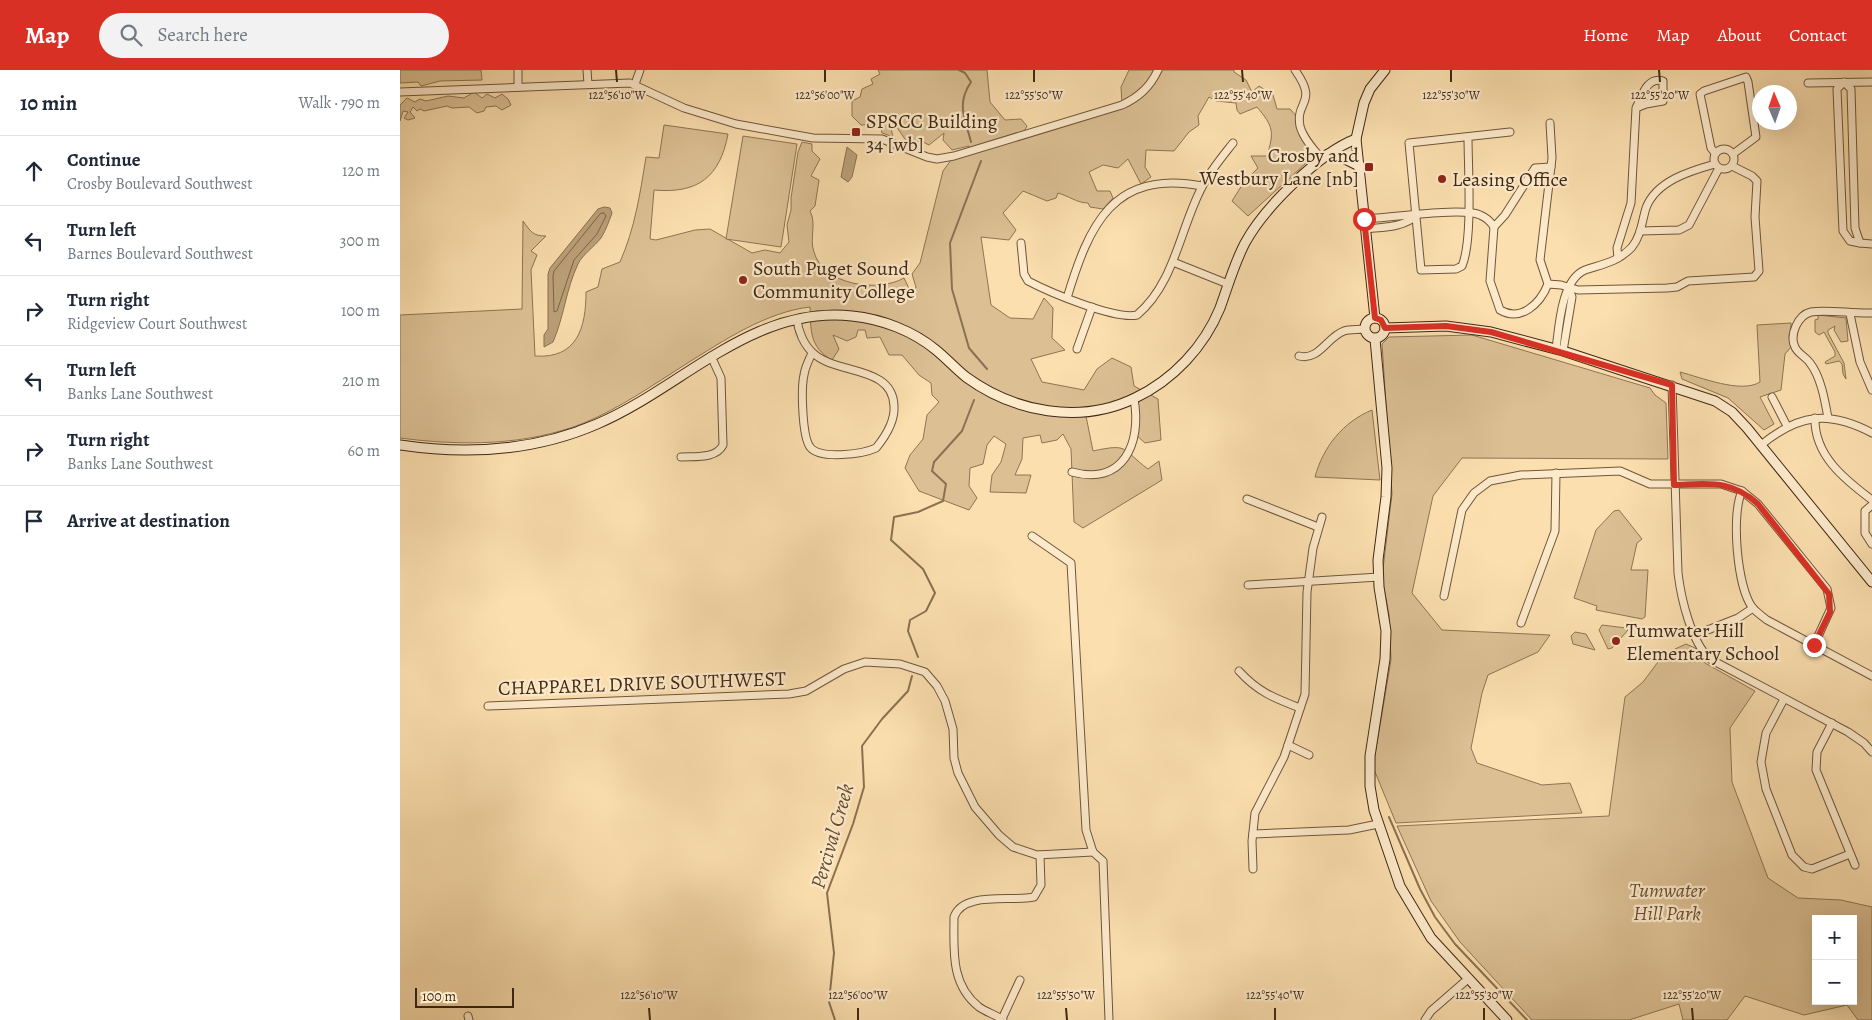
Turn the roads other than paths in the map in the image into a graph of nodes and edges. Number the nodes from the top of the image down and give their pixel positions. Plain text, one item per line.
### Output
1 (518, 70) edge
2 (587, 70) edge
3 (640, 70) edge
4 (1158, 70) edge
5 (1295, 70) edge
6 (1385, 70) edge
7 (1844, 82) junction
8 (1872, 82) edge
9 (1808, 83) dead end
10 (588, 84) junction
11 (634, 84) junction
12 (518, 87) junction
13 (400, 92) edge
14 (1636, 108) junction
15 (1550, 123) dead end
16 (1510, 132) dead end
17 (1468, 137) junction
18 (1356, 138) junction
19 (1233, 143) dead end
20 (1715, 153) junction
21 (1733, 154) junction
22 (1325, 156) junction
23 (1359, 166) junction
24 (1717, 166) junction
25 (1732, 166) junction
26 (1551, 167) junction
27 (1202, 186) junction
28 (1468, 212) junction
29 (1417, 215) junction
30 (1364, 219) junction
31 (1494, 227) junction
32 (1365, 229) junction
33 (1640, 231) junction
34 (1021, 243) dead end
35 (1860, 243) junction
36 (1872, 244) edge
37 (1618, 258) junction
38 (1173, 262) junction
39 (1228, 284) junction
40 (1548, 284) junction
41 (1569, 289) junction
42 (1067, 298) junction
43 (1092, 306) junction
44 (1872, 313) edge
45 (1850, 314) junction
46 (1375, 318) junction
47 (797, 319) junction
48 (1385, 328) junction
49 (1364, 329) junction
50 (1375, 339) junction
51 (1077, 349) dead end
52 (1559, 350) junction
53 (812, 353) junction
54 (711, 356) junction
55 (1299, 356) dead end
56 (1672, 385) junction
57 (1872, 390) edge
58 (1772, 397) dead end
59 (1134, 399) junction
60 (1815, 418) junction
61 (1828, 418) junction
62 (1787, 426) junction
63 (1872, 434) edge
64 (400, 445) edge
65 (1761, 445) junction
66 (681, 457) dead end
67 (1072, 472) dead end
68 (1556, 474) junction
69 (1674, 485) junction
70 (1742, 491) junction
71 (1247, 499) dead end
72 (1872, 500) edge
73 (1872, 505) edge
74 (1322, 517) dead end
75 (1318, 527) junction
76 (1032, 536) dead end
77 (1872, 544) edge
78 (1378, 577) junction
79 (1308, 581) junction
80 (1872, 582) edge
81 (1248, 585) dead end
82 (1444, 596) dead end
83 (1753, 608) junction
84 (1521, 623) dead end
85 (1695, 635) junction
86 (1814, 645) junction
87 (1239, 671) dead end
88 (1872, 676) edge
89 (1784, 698) junction
90 (488, 706) dead end
91 (1300, 708) junction
92 (1832, 723) junction
93 (1288, 745) junction
94 (1872, 752) edge
95 (1309, 755) dead end
96 (1378, 824) junction
97 (1253, 834) junction
98 (1093, 852) junction
99 (1850, 854) junction
100 (1040, 856) junction
101 (1855, 865) dead end
102 (1253, 869) dead end
103 (1469, 978) junction
104 (1020, 980) dead end
105 (1002, 1020) edge
106 (1110, 1020) edge
107 (1425, 1020) edge
108 (1507, 1020) edge

1 - 12 street
2 - 10 street
3 - 11 street
4 - 11 street
5 - 22 street
6 - 18 street
7 - 8 street
7 - 9 street
7 - 35 street
7 - 35 street
10 - 11 street
10 - 12 street
12 - 13 street
14 - 14 street
14 - 37 street
15 - 26 street
16 - 17 street
17 - 28 street
17 - 29 street
18 - 22 street
18 - 23 street
19 - 27 street
20 - 21 street
20 - 21 street
20 - 24 street
21 - 25 street
22 - 23 street
22 - 39 street
23 - 30 street
24 - 25 street
24 - 33 street
24 - 33 street
25 - 41 street
26 - 31 street
26 - 40 street
27 - 38 street
27 - 42 street
28 - 29 street
28 - 29 street
28 - 31 street
29 - 30 street
29 - 32 street
30 - 32 street
31 - 40 street
32 - 46 street
33 - 37 street
34 - 42 street
35 - 36 street
37 - 41 street
38 - 39 street
38 - 43 street
39 - 59 street
40 - 41 street
41 - 52 street
42 - 43 street
43 - 51 street
44 - 45 street
45 - 57 street
45 - 61 street
46 - 48 street
46 - 49 street
47 - 53 street
47 - 54 street
47 - 59 street
48 - 50 street
48 - 52 street
49 - 50 street
49 - 55 street
50 - 78 street
52 - 56 street
53 - 53 street
54 - 64 street
54 - 66 street
56 - 65 street
56 - 69 street
58 - 62 street
59 - 67 street
60 - 61 street
60 - 62 street
60 - 72 street
61 - 63 street
62 - 65 street
65 - 80 street
68 - 69 street
68 - 82 street
68 - 84 street
69 - 70 street
69 - 85 street
70 - 83 street
70 - 86 street
71 - 75 street
73 - 77 street
74 - 75 street
75 - 79 street
76 - 98 street
78 - 79 street
78 - 96 street
79 - 81 street
79 - 91 street
83 - 85 street
83 - 86 street
85 - 89 street
86 - 88 street
87 - 91 street
89 - 92 street
89 - 99 street
90 - 100 street, CHAPPAREL DRIVE SOUTHWEST
91 - 93 street
92 - 94 street
92 - 99 street
93 - 95 street
93 - 97 street
96 - 97 street
96 - 103 street
97 - 102 street
98 - 100 street, CHAPPAREL DRIVE SOUTHWEST
98 - 106 street
99 - 101 street
100 - 105 street
103 - 107 street
103 - 108 street
104 - 105 street

